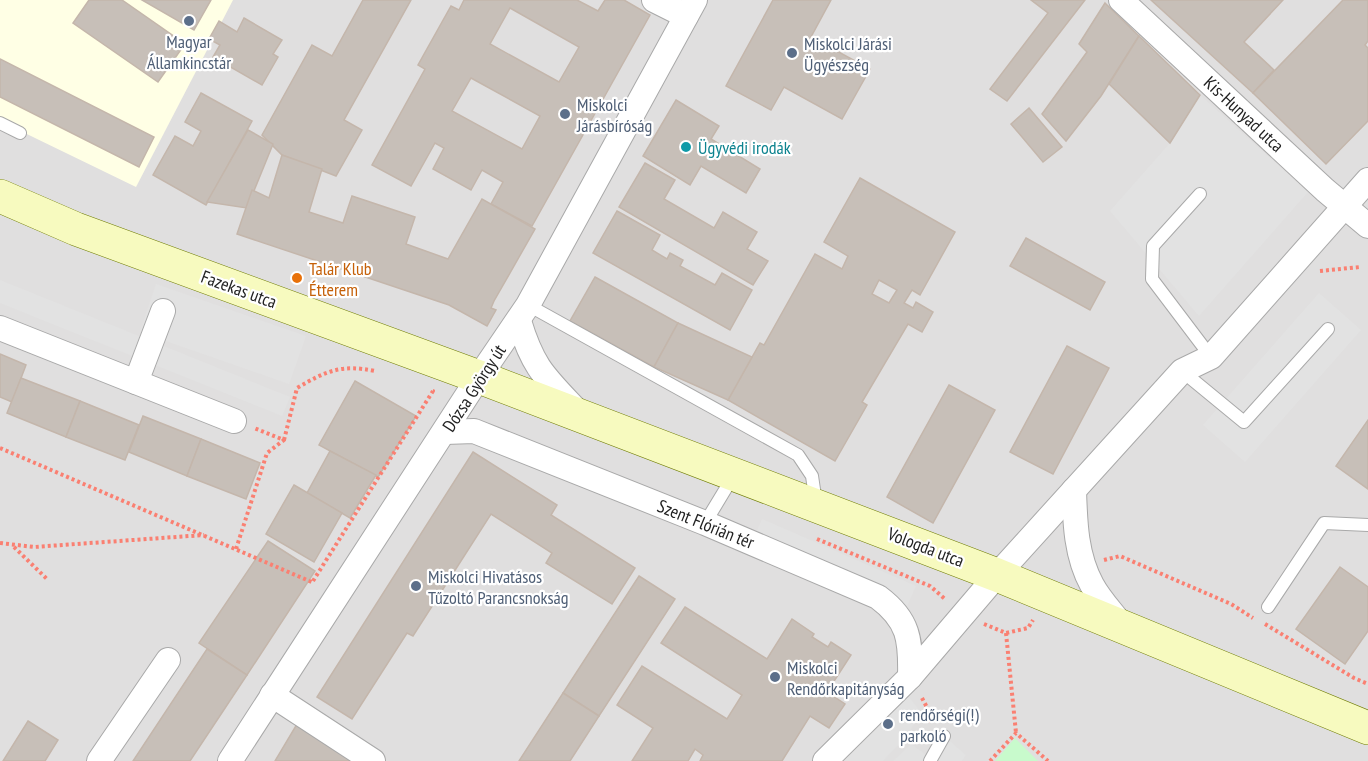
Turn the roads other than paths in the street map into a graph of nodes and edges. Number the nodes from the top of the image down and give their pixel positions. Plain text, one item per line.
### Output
1 (654, 0) edge
2 (1121, 0) edge
3 (690, 8) edge
4 (0, 123) edge
5 (20, 133) dead end
6 (1368, 180) edge
7 (1200, 194) dead end
8 (0, 196) edge
9 (1345, 206) junction
10 (1368, 226) edge
11 (163, 311) dead end
12 (524, 313) junction
13 (0, 328) edge
14 (1328, 328) dead end
15 (1211, 357) junction
16 (1182, 371) junction
17 (479, 377) junction
18 (136, 382) junction
19 (582, 416) junction
20 (234, 421) road end
21 (445, 432) junction
22 (735, 474) junction
23 (1074, 490) junction
24 (816, 504) junction
25 (705, 523) junction
26 (1368, 525) edge
27 (997, 575) junction
28 (1269, 608) dead end
29 (1123, 627) junction
30 (168, 660) dead end
31 (910, 677) junction
32 (272, 695) junction
33 (1368, 728) edge
34 (944, 736) dead end
35 (931, 760) edge
36 (99, 761) edge
37 (230, 761) edge
38 (373, 761) edge
39 (825, 761) edge

1 - 3 street
2 - 9 street, Kis-Hunyad utca
3 - 12 street, Dózsa György út
4 - 5 lane
6 - 9 street
7 - 15 lane
8 - 17 street, Fazekas utca
9 - 10 street, Kis-Hunyad utca
9 - 15 street
11 - 18 street
12 - 17 street, Dózsa György út
12 - 19 street
12 - 24 lane
13 - 18 street
14 - 16 lane
15 - 16 street
16 - 23 street
17 - 19 street, Vologda utca
17 - 21 street, Dózsa György út
18 - 20 street
19 - 22 street, Vologda utca
21 - 25 street, Szent Flórián tér
21 - 32 street, Dózsa György út
22 - 24 street, Vologda utca
22 - 25 lane
23 - 27 street
23 - 29 street
24 - 27 street, Vologda utca
25 - 31 street, Szent Flórián tér
26 - 28 lane
27 - 29 street, Vologda utca
27 - 31 street
29 - 33 street, Vologda utca
30 - 36 street
31 - 39 street
32 - 37 street, Dózsa György út
32 - 38 street
34 - 35 lane

